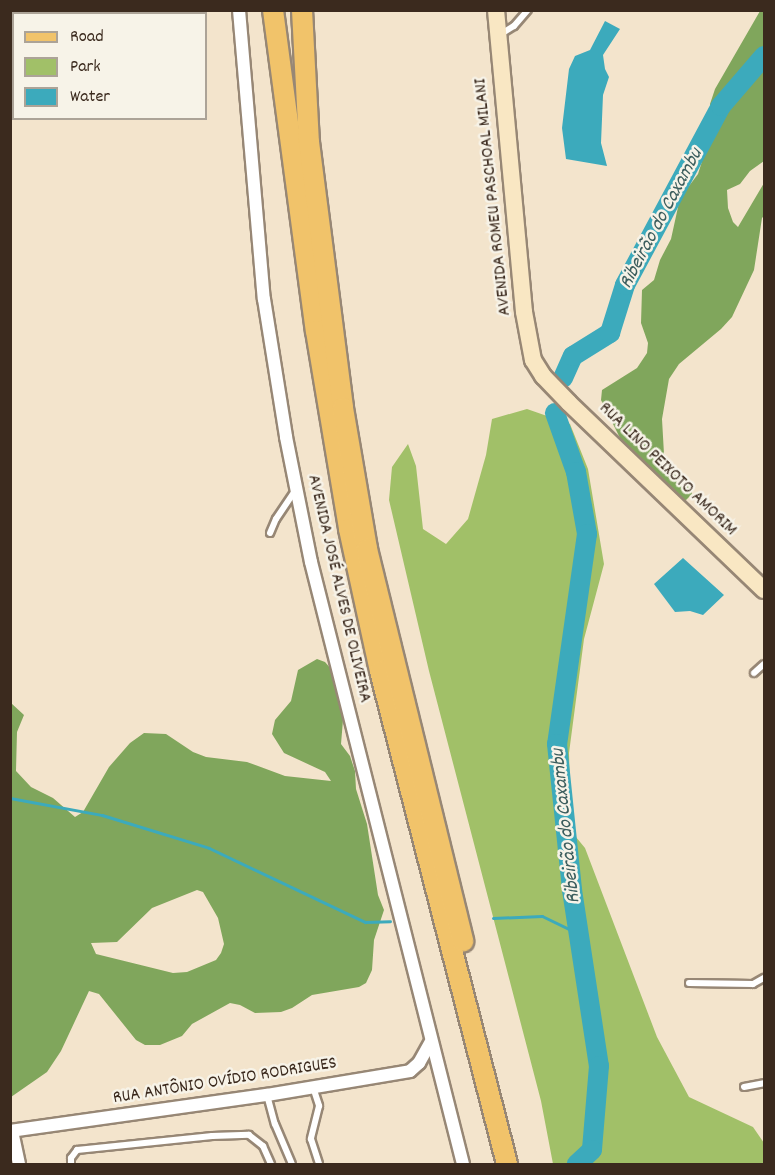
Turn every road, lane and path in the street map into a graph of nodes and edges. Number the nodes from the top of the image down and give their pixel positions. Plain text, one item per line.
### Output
1 (238, 10) edge
2 (273, 10) edge
3 (302, 10) edge
4 (495, 10) edge
5 (528, 10) edge
6 (498, 36) junction
7 (568, 403) joint
8 (296, 489) junction
9 (270, 533) dead end
10 (765, 590) edge
11 (765, 664) edge
12 (754, 673) dead end
13 (765, 978) edge
14 (689, 983) dead end
15 (430, 1043) junction
16 (765, 1083) edge
17 (744, 1086) dead end
18 (314, 1087) junction
19 (267, 1095) junction
20 (11, 1131) edge
21 (19, 1164) edge
22 (71, 1164) edge
23 (271, 1164) edge
24 (292, 1164) edge
25 (319, 1164) edge
26 (462, 1164) edge
27 (507, 1164) edge
28 (519, 1164) edge

1 - 8 street, AVENIDA JOSÉ ALVES DE OLIVEIRA
2 - 27 main road
3 - 28 main road
4 - 6 street, AVENIDA ROMEU PASCHOAL MILANI
5 - 6 lane
6 - 7 street, AVENIDA ROMEU PASCHOAL MILANI
7 - 10 street, RUA LINO PEIXOTO AMORIM
8 - 9 lane
8 - 15 street, AVENIDA JOSÉ ALVES DE OLIVEIRA
11 - 12 lane
13 - 14 lane
15 - 18 street, RUA ANTÔNIO OVÍDIO RODRIGUES
15 - 26 street, AVENIDA JOSÉ ALVES DE OLIVEIRA
16 - 17 lane
18 - 19 street, RUA ANTÔNIO OVÍDIO RODRIGUES
18 - 25 lane
19 - 20 street, RUA ANTÔNIO OVÍDIO RODRIGUES
19 - 24 lane
20 - 21 street
22 - 23 lane

